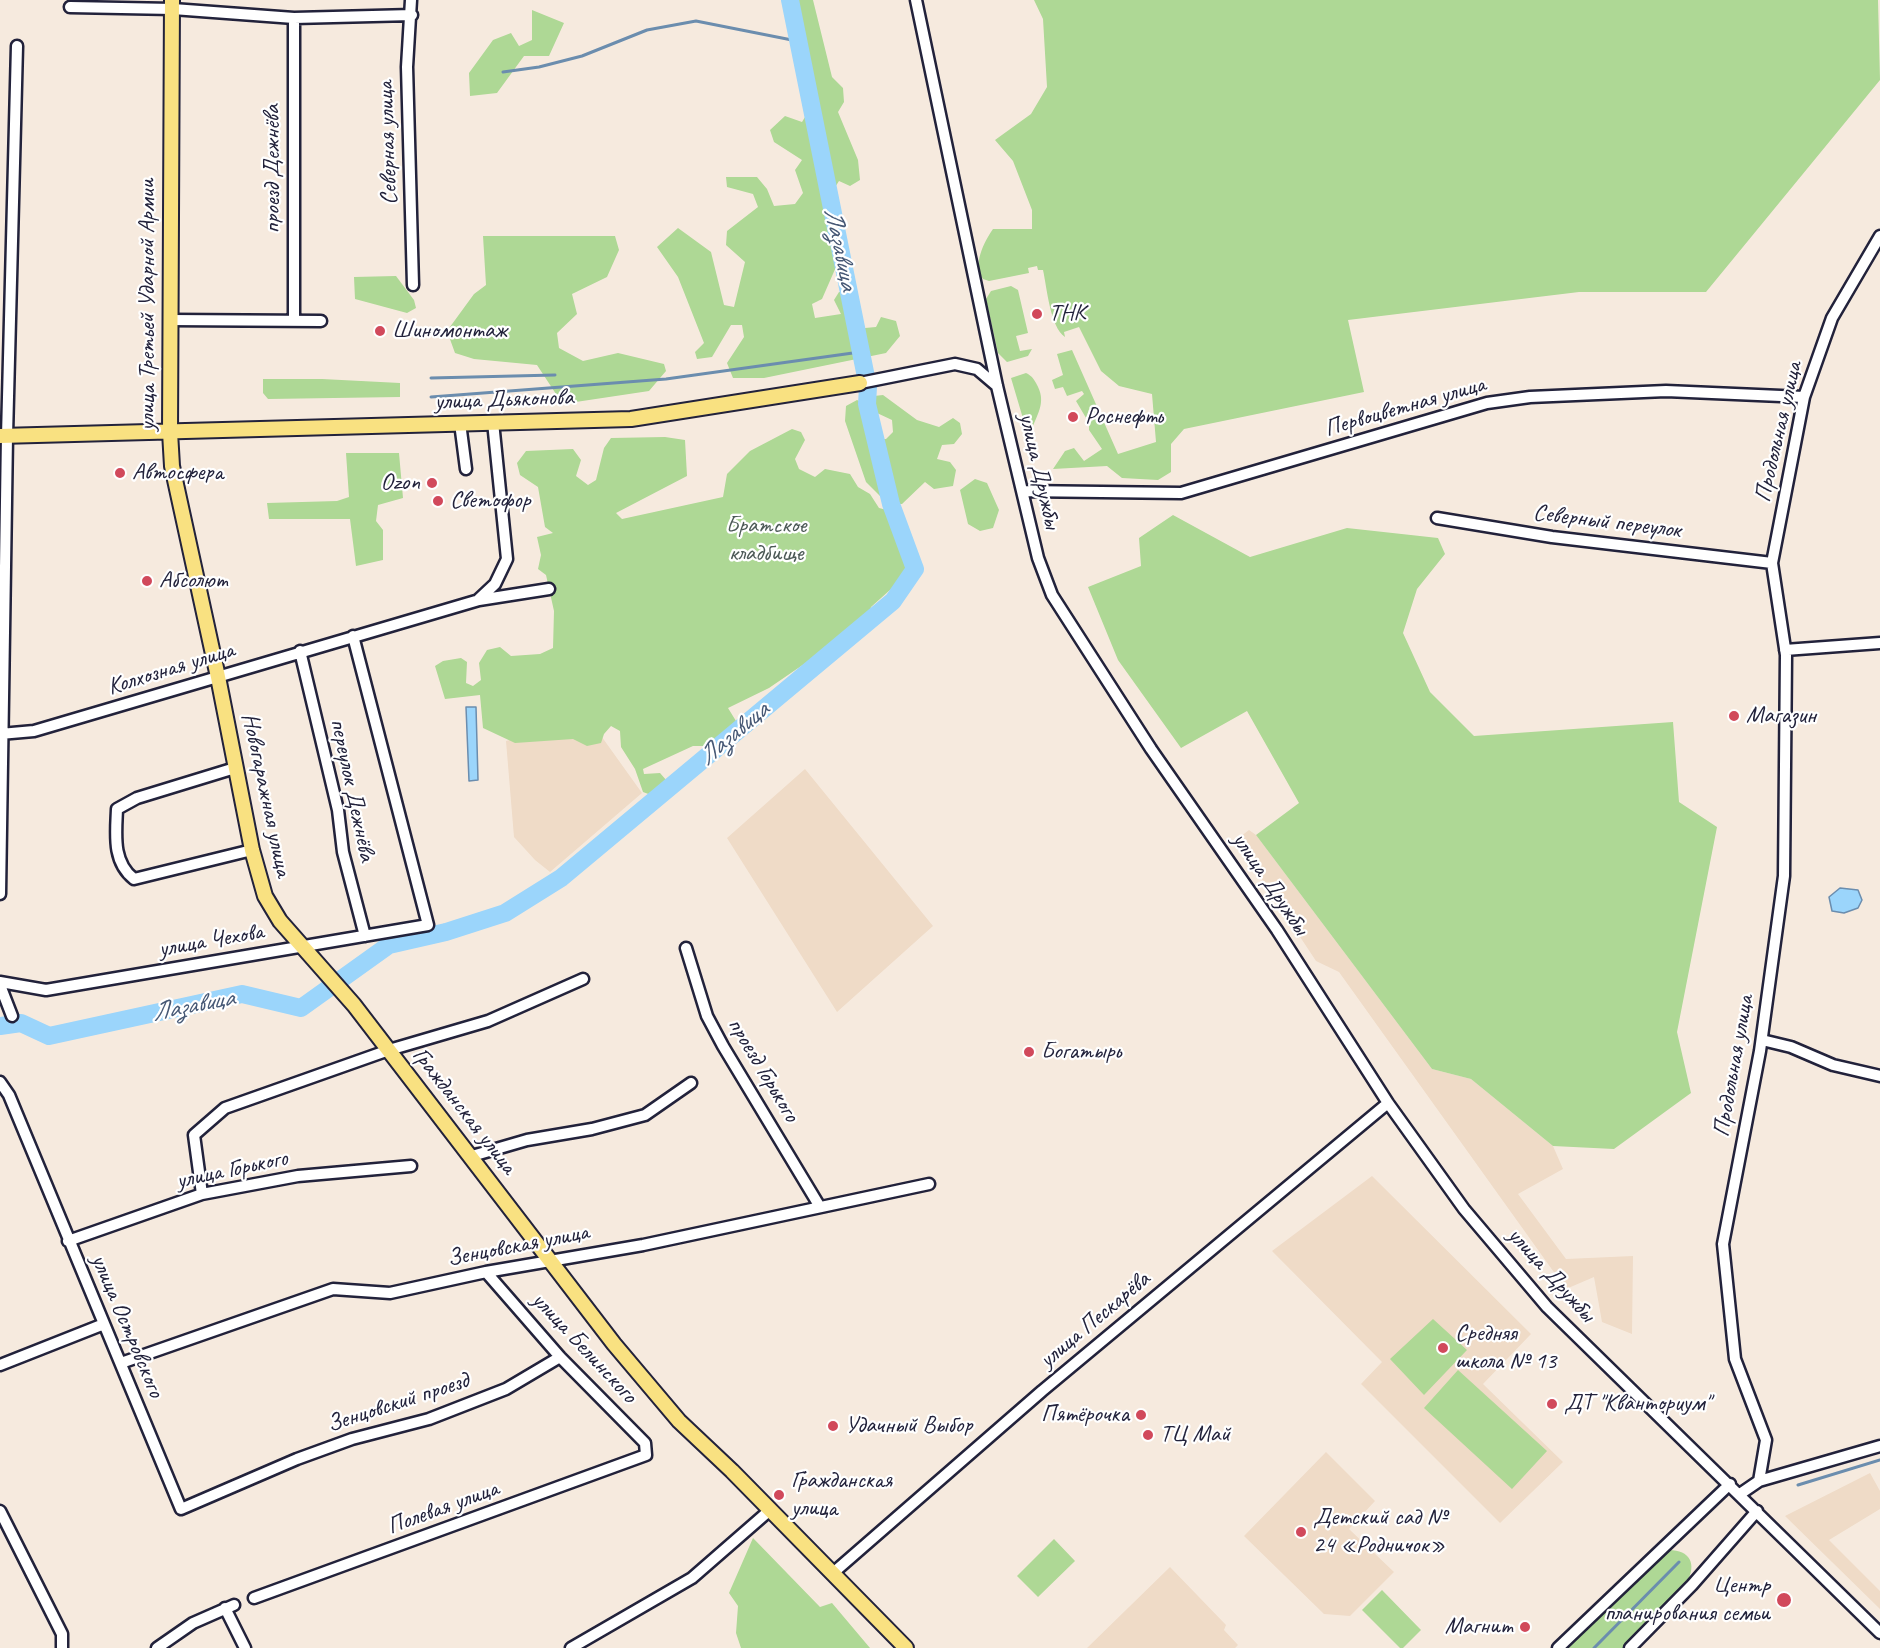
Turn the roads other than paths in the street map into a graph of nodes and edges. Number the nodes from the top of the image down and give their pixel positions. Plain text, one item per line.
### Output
1 (411, 0) edge
2 (916, 0) edge
3 (172, 4) edge
4 (70, 7) dead end
5 (412, 15) junction
6 (294, 18) junction
7 (17, 46) dead end
8 (1880, 236) edge
9 (413, 285) dead end
10 (294, 319) junction
11 (170, 320) junction
12 (321, 321) dead end
13 (860, 383) joint
14 (997, 386) junction
15 (1804, 397) junction
16 (493, 422) junction
17 (460, 423) junction
18 (170, 432) junction
19 (3, 436) edge
20 (466, 469) dead end
21 (1022, 491) junction
22 (1437, 518) dead end
23 (1772, 563) junction
24 (549, 589) dead end
25 (479, 600) junction
26 (353, 636) junction
27 (1880, 643) edge
28 (1785, 650) junction
29 (300, 651) junction
30 (218, 677) junction
31 (1, 734) edge
32 (235, 768) junction
33 (252, 850) junction
34 (0, 894) edge
35 (365, 936) junction
36 (302, 947) junction
37 (686, 948) dead end
38 (583, 979) dead end
39 (0, 984) edge
40 (12, 1016) dead end
41 (1762, 1040) junction
42 (389, 1050) junction
43 (1880, 1076) edge
44 (0, 1082) edge
45 (691, 1083) dead end
46 (4, 1098) edge
47 (1388, 1103) junction
48 (472, 1156) junction
49 (411, 1167) dead end
50 (929, 1184) dead end
51 (202, 1194) junction
52 (820, 1207) junction
53 (68, 1241) junction
54 (550, 1261) junction
55 (486, 1272) junction
56 (104, 1324) junction
57 (560, 1358) junction
58 (121, 1363) junction
59 (0, 1365) edge
60 (1880, 1446) edge
61 (646, 1455) joint
62 (245, 1481) joint
63 (1759, 1481) junction
64 (1731, 1484) junction
65 (1740, 1494) junction
66 (770, 1510) junction
67 (0, 1511) edge
68 (1757, 1511) junction
69 (833, 1573) junction
70 (254, 1598) dead end
71 (1880, 1633) edge
72 (62, 1648) edge
73 (157, 1648) edge
74 (245, 1648) edge
75 (571, 1648) edge
76 (906, 1648) edge
77 (1558, 1648) edge
78 (1630, 1648) edge

1 - 5 street, Северная улица
2 - 14 street, улица Дружбы
3 - 4 street
3 - 6 street
3 - 11 main road, улица Третьей Ударной Армии
5 - 6 street
5 - 9 street, Северная улица
6 - 10 street, проезд Дежнёва
7 - 19 street
8 - 15 street, Продольная улица
10 - 11 street
10 - 12 street
11 - 18 main road, улица Третьей Ударной Армии
13 - 14 street, улица Дьяконова
13 - 16 main road, улица Дьяконова
14 - 21 street, улица Дружбы
15 - 21 street, Первоцветная улица
15 - 23 street, Продольная улица
16 - 17 main road, улица Дьяконова
16 - 25 street
17 - 18 main road, улица Дьяконова
17 - 20 street
18 - 19 main road, улица Дьяконова
18 - 30 main road, улица Третьей Ударной Армии
19 - 31 street
21 - 47 street, улица Дружбы
22 - 23 street, Северный переулок
23 - 28 street, Продольная улица
24 - 25 street, Колхозная улица
25 - 26 street, Колхозная улица
26 - 29 street, Колхозная улица
26 - 35 street, улица Чехова
27 - 28 street
28 - 41 street, Продольная улица
29 - 30 street, Колхозная улица
29 - 35 street, переулок Дежнёва
30 - 31 street, Колхозная улица
30 - 32 main road, Новогаражная улица
31 - 34 street
32 - 33 main road, Новогаражная улица
32 - 33 street
33 - 36 main road, Новогаражная улица
35 - 36 street, улица Чехова
36 - 39 street, улица Чехова
36 - 42 main road, Гражданская улица
37 - 52 street, проезд Горького
38 - 42 street
39 - 40 street
41 - 43 street
41 - 63 street, Продольная улица
42 - 48 main road, Гражданская улица
42 - 51 street
44 - 46 street, улица Островского
45 - 48 street
46 - 53 street, улица Островского
47 - 64 street, улица Дружбы
47 - 69 street, улица Пескарёва
48 - 54 main road, Гражданская улица
49 - 51 street, улица Горького
50 - 52 street, Зенцовская улица
51 - 53 street, улица Горького
52 - 54 street, Зенцовская улица
53 - 56 street, улица Островского
54 - 55 street, Зенцовская улица
54 - 66 main road, Гражданская улица
55 - 57 street, улица Белинского
55 - 58 street, Зенцовская улица
56 - 58 street, улица Островского
56 - 59 street
57 - 61 street, улица Белинского
57 - 62 street, Зенцовский проезд
58 - 62 street, улица Островского
60 - 63 street
61 - 70 street, Полевая улица
63 - 65 street
64 - 65 street, улица Дружбы
64 - 77 street
65 - 68 street, улица Дружбы
66 - 69 main road, Гражданская улица
66 - 75 street
67 - 72 street
68 - 71 street, улица Дружбы
68 - 78 street
69 - 76 main road, Гражданская улица
73 - 74 street

